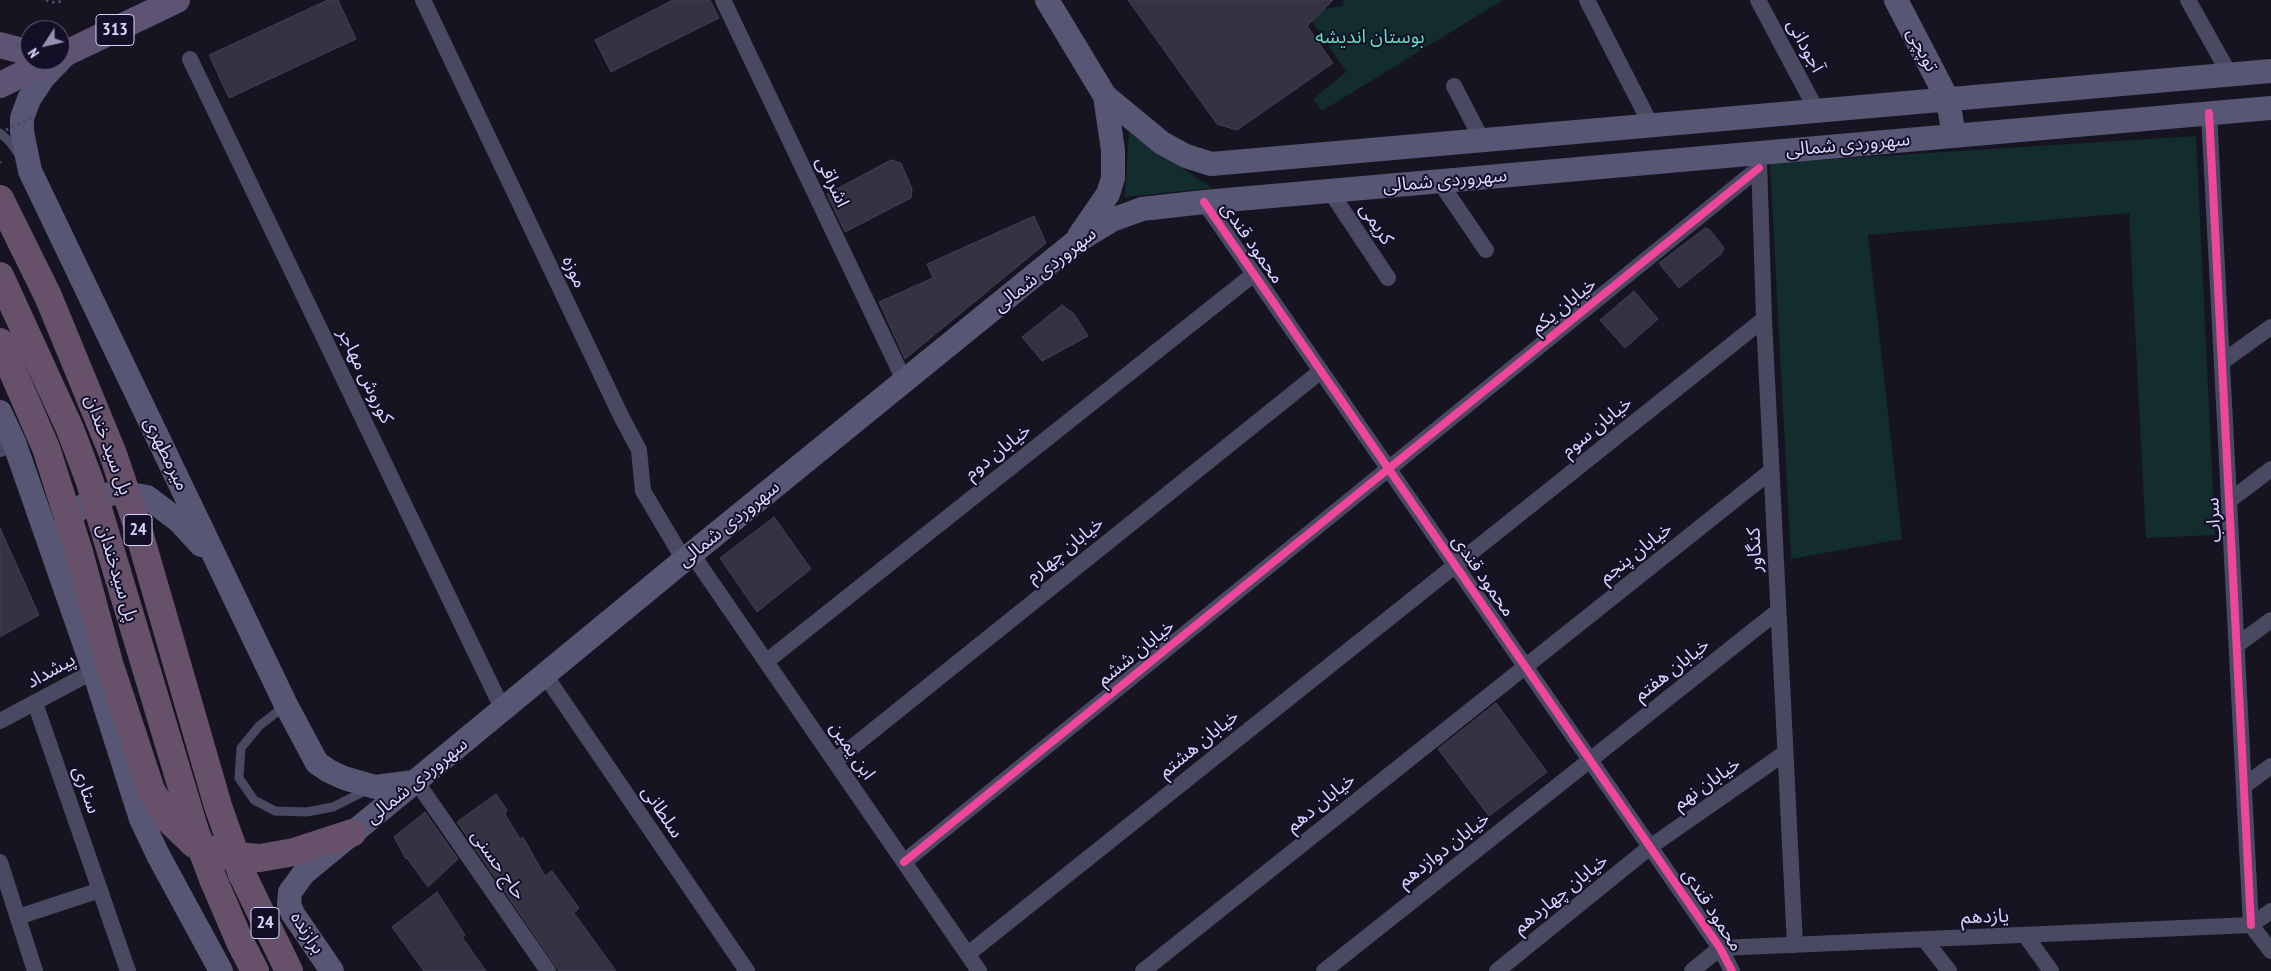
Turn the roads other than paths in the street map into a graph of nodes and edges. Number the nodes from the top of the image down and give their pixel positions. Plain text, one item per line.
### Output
1 (177, 0) edge
2 (423, 0) edge
3 (723, 0) edge
4 (1047, 0) edge
5 (1587, 0) edge
6 (1758, 0) edge
7 (1896, 0) edge
8 (2188, 0) edge
9 (0, 45) edge
10 (20, 50) edge
11 (70, 50) edge
12 (190, 59) dead end
13 (30, 70) edge
14 (49, 70) edge
15 (2271, 71) edge
16 (2230, 75) junction
17 (0, 85) edge
18 (1454, 86) dead end
19 (1105, 96) junction
20 (1948, 100) junction
21 (2271, 108) edge
22 (1817, 111) junction
23 (2221, 112) junction
24 (1652, 126) junction
25 (0, 133) edge
26 (1954, 136) junction
27 (1482, 140) junction
28 (1759, 160) junction
29 (30, 171) junction
30 (1439, 181) junction
31 (1330, 191) junction
32 (0, 199) edge
33 (1204, 202) junction
34 (1074, 243) junction
35 (1486, 250) dead end
36 (1254, 274) junction
37 (0, 276) edge
38 (1388, 278) dead end
39 (1764, 319) junction
40 (2271, 327) edge
41 (0, 342) edge
42 (2222, 362) junction
43 (1321, 371) junction
44 (905, 382) junction
45 (0, 412) edge
46 (7, 445) edge
47 (1388, 469) junction
48 (2271, 469) edge
49 (1771, 471) junction
50 (2229, 500) junction
51 (688, 557) junction
52 (67, 558) junction
53 (218, 563) junction
54 (1455, 565) junction
55 (1778, 611) junction
56 (2271, 620) edge
57 (2237, 645) junction
58 (767, 661) junction
59 (1525, 666) junction
60 (94, 671) junction
61 (545, 676) junction
62 (35, 703) junction
63 (286, 704) junction
64 (503, 710) junction
65 (0, 721) edge
66 (1786, 753) junction
67 (1590, 760) junction
68 (835, 761) junction
69 (2271, 766) edge
70 (416, 781) junction
71 (2244, 786) junction
72 (375, 787) junction
73 (352, 833) junction
74 (1650, 847) junction
75 (0, 862) edge
76 (904, 862) junction
77 (100, 890) junction
78 (290, 892) joint
79 (2271, 911) edge
80 (18, 918) junction
81 (2251, 925) junction
82 (2025, 935) junction
83 (1924, 940) junction
84 (1795, 945) junction
85 (1720, 948) junction
86 (2271, 951) edge
87 (968, 954) junction
88 (35, 971) edge
89 (128, 971) edge
90 (221, 971) edge
91 (256, 971) edge
92 (289, 971) edge
93 (332, 971) edge
94 (548, 971) edge
95 (747, 971) edge
96 (979, 971) edge
97 (1143, 971) edge
98 (1324, 971) edge
99 (1497, 971) edge
100 (1692, 971) edge
101 (1732, 971) edge
102 (1949, 971) edge
103 (2051, 971) edge

1 - 11 main road, 313
2 - 51 street, موزه
3 - 44 street, اشراقی
4 - 19 main road
5 - 24 street
6 - 22 street, آجودانی
7 - 20 main road, توپچی
8 - 16 street
9 - 10 main road
12 - 64 street, کوروش مهاجر
13 - 17 main road, 313
14 - 29 main road, میرمطهری
15 - 16 main road, سهروردی شمالی
16 - 20 main road, سهروردی شمالی
16 - 23 main road
18 - 27 street
19 - 27 main road, سهروردی شمالی
19 - 34 main road
20 - 22 main road, سهروردی شمالی
20 - 26 main road, توپچی
21 - 23 main road, سهروردی شمالی
22 - 24 main road, سهروردی شمالی
23 - 26 main road, سهروردی شمالی
23 - 42 street, سراب
24 - 27 main road, سهروردی شمالی
25 - 29 lane
26 - 28 main road, سهروردی شمالی
28 - 30 main road, سهروردی شمالی
28 - 39 street, کنگاور
28 - 47 street, خیابان یکم
29 - 53 main road, میرمطهری
30 - 31 main road, سهروردی شمالی
30 - 35 street
31 - 33 main road, سهروردی شمالی
31 - 38 street, کریمی
32 - 92 highway, پل سید خندان / 24, bridge
33 - 34 main road, سهروردی شمالی
33 - 36 street, محمود قندی
34 - 44 main road, سهروردی شمالی
36 - 43 street, محمود قندی
36 - 58 street, خیابان دوم
37 - 91 highway, پل سیدخندان / 24, bridge
39 - 49 street, کنگاور
39 - 54 street, خیابان سوم
40 - 42 street
41 - 52 highway, bridge
42 - 50 street, سراب
43 - 47 street, محمود قندی
43 - 68 street, خیابان چهارم
44 - 51 main road, سهروردی شمالی
45 - 46 main road
46 - 52 main road
47 - 54 street, محمود قندی
47 - 76 street, خیابان ششم
48 - 50 street
49 - 55 street, کنگاور
49 - 59 street, خیابان پنجم
50 - 57 street, سراب
51 - 58 street, ابن یمین
51 - 61 main road, سهروردی شمالی
52 - 53 main road
52 - 60 main road
52 - 73 highway
53 - 63 main road, میرمطهری
54 - 59 street, محمود قندی
54 - 87 street, خیابان هشتم
55 - 66 street, کنگاور
55 - 67 street, خیابان هفتم
56 - 57 street
57 - 71 street, سراب
58 - 68 street, ابن یمین
59 - 67 street, محمود قندی
59 - 97 street, خیابان دهم
60 - 62 street, پیشداد
60 - 90 main road
61 - 64 main road, سهروردی شمالی
61 - 95 street, سلطانی
62 - 65 street, پیشداد
62 - 77 street, ستاری
63 - 72 main road, میرمطهری
63 - 72 lane
64 - 70 main road, سهروردی شمالی
66 - 74 street, خیابان نهم
66 - 84 street, کنگاور
67 - 74 street, محمود قندی
67 - 98 street, خیابان دوازدهم
68 - 76 street, ابن یمین
69 - 71 street
70 - 72 main road, میرمطهری
70 - 73 main road, سهروردی شمالی
70 - 94 street, حاج حسنی
71 - 81 street, سراب
73 - 78 main road, سهروردی شمالی
74 - 85 street, محمود قندی
74 - 99 street, خیابان چهاردهم
75 - 80 street
76 - 87 street, ابن یمین
77 - 80 street
77 - 89 street, ستاری
78 - 93 main road, برازنده
79 - 81 street
80 - 88 street
81 - 82 street, یازدهم
81 - 86 street
82 - 83 street, یازدهم
82 - 103 street
83 - 84 street, یازدهم
83 - 102 street
84 - 85 street, یازدهم
85 - 100 street
85 - 101 street, محمود قندی
87 - 96 street, ابن یمین

